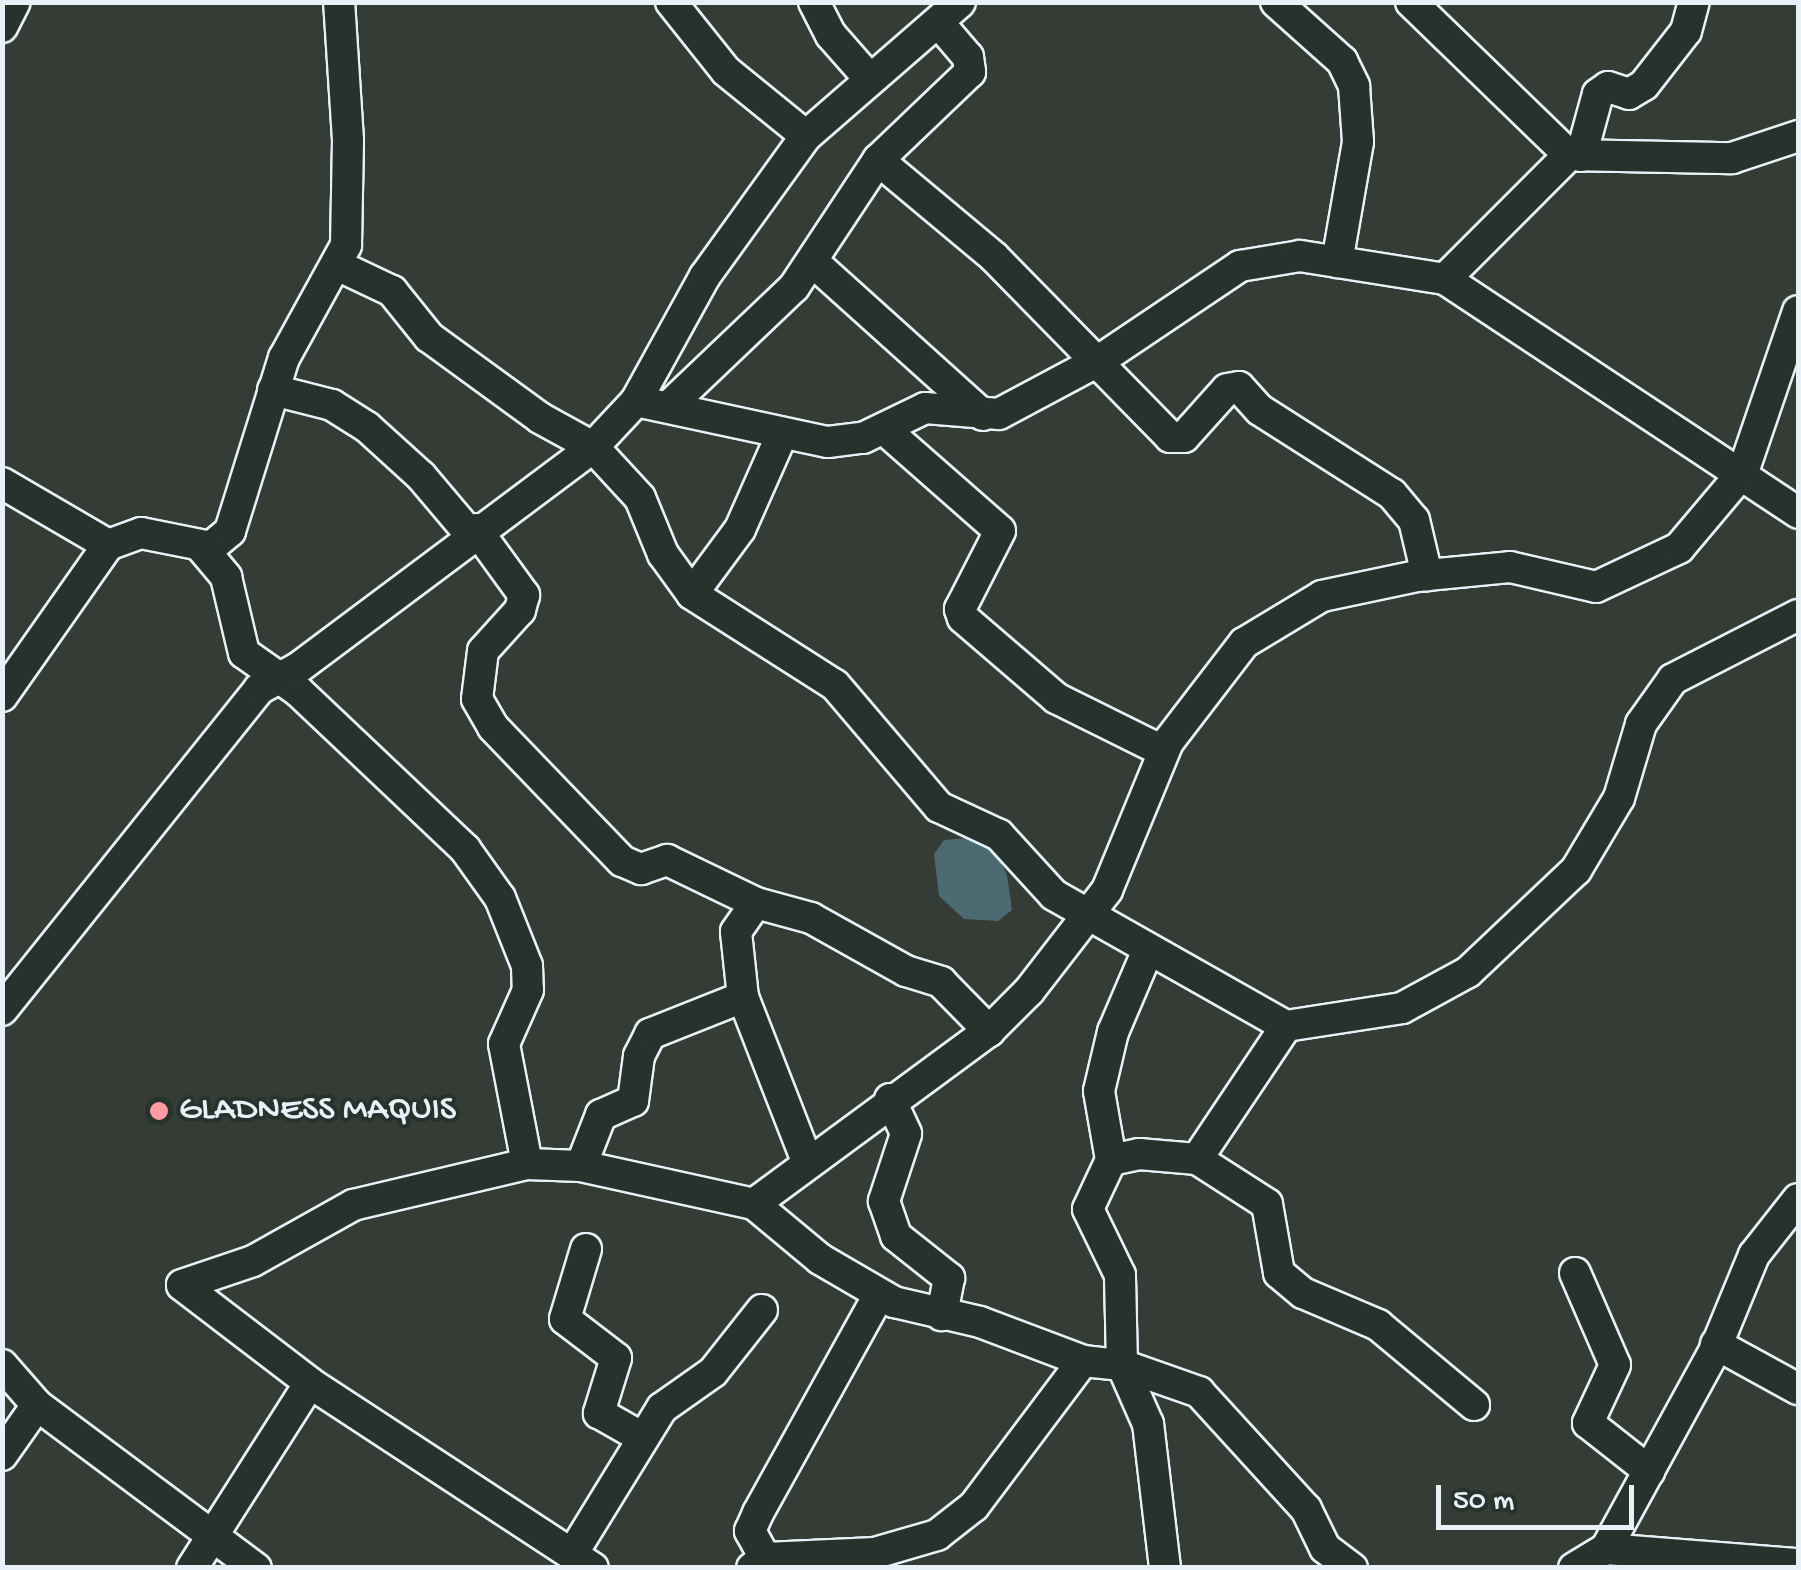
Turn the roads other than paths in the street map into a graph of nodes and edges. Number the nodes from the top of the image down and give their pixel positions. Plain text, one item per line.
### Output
1 (15, 2) edge
2 (339, 2) edge
3 (672, 2) edge
4 (814, 2) edge
5 (1276, 2) edge
6 (1411, 2) edge
7 (1694, 2) edge
8 (949, 12) edge
9 (2, 27) edge
10 (867, 76) junction
11 (806, 136) junction
12 (1798, 136) edge
13 (1575, 155) junction
14 (878, 160) junction
15 (812, 262) junction
16 (1338, 262) junction
17 (339, 266) junction
18 (1445, 280) junction
19 (1798, 311) edge
20 (1100, 360) junction
21 (272, 390) junction
22 (636, 402) junction
23 (668, 407) junction
24 (983, 415) junction
25 (884, 429) junction
26 (782, 434) junction
27 (593, 447) junction
28 (1743, 472) junction
29 (2, 483) edge
30 (1798, 513) edge
31 (473, 531) junction
32 (108, 546) junction
33 (202, 548) junction
34 (1427, 575) junction
35 (692, 594) junction
36 (1798, 615) edge
37 (276, 676) junction
38 (2, 696) edge
39 (1163, 751) junction
40 (756, 903) junction
41 (1089, 918) junction
42 (1148, 950) junction
43 (743, 997) junction
44 (2, 1010) edge
45 (1286, 1026) junction
46 (989, 1031) junction
47 (890, 1099) junction
48 (1197, 1158) junction
49 (1111, 1160) junction
50 (527, 1164) junction
51 (808, 1164) junction
52 (580, 1166) junction
53 (1798, 1199) edge
54 (754, 1204) junction
55 (586, 1249) dead end
56 (1575, 1272) dead end
57 (879, 1295) junction
58 (762, 1310) dead end
59 (942, 1315) junction
60 (1716, 1344) junction
61 (1083, 1362) junction
62 (1122, 1365) junction
63 (2, 1366) edge
64 (310, 1383) junction
65 (1798, 1389) edge
66 (37, 1404) junction
67 (1474, 1405) dead end
68 (641, 1438) junction
69 (2, 1454) edge
70 (1650, 1471) junction
71 (213, 1536) junction
72 (1606, 1549) junction
73 (583, 1559) edge
74 (758, 1563) edge
75 (1798, 1564) edge
76 (192, 1568) edge
77 (256, 1568) edge
78 (1165, 1568) edge
79 (1352, 1568) edge
80 (1574, 1568) edge

1 - 9 street
2 - 17 street
3 - 11 street
4 - 10 street
5 - 16 street
6 - 13 street
7 - 13 street
8 - 10 street
8 - 14 street
10 - 11 street
11 - 22 street
12 - 13 street
13 - 18 street
14 - 15 street
14 - 20 street
15 - 23 street
15 - 24 street
16 - 18 street
16 - 20 street
17 - 21 street
17 - 27 street
18 - 28 street
19 - 28 street
20 - 24 street
20 - 34 street
21 - 31 street
21 - 33 street
22 - 23 street
22 - 27 street
23 - 26 street
24 - 25 street
25 - 26 street
25 - 39 street
26 - 35 street
27 - 31 street
27 - 35 street
28 - 30 street
28 - 34 street
29 - 32 street
31 - 37 street
31 - 40 street
32 - 33 street
32 - 38 street
33 - 37 street
34 - 39 street
35 - 41 street
36 - 45 street
37 - 44 street
37 - 50 street
39 - 41 street
40 - 43 street
40 - 46 street
41 - 42 street
41 - 46 street
42 - 45 street
42 - 49 street
43 - 51 street
43 - 52 street
45 - 48 street
46 - 47 street
47 - 51 street
47 - 59 street
48 - 49 street
48 - 67 street
49 - 62 street
50 - 52 street
50 - 64 street
51 - 54 street
52 - 54 street
53 - 60 street
54 - 57 street
55 - 68 street
56 - 70 street
57 - 59 street
57 - 74 street
58 - 68 street
59 - 61 street
60 - 65 street
60 - 70 street
61 - 62 street
61 - 74 street
62 - 78 street
62 - 79 street
63 - 66 street
64 - 71 street
64 - 73 street
66 - 69 street
66 - 71 street
68 - 73 street
70 - 72 street
71 - 76 street
71 - 77 street
72 - 75 street
72 - 80 street

